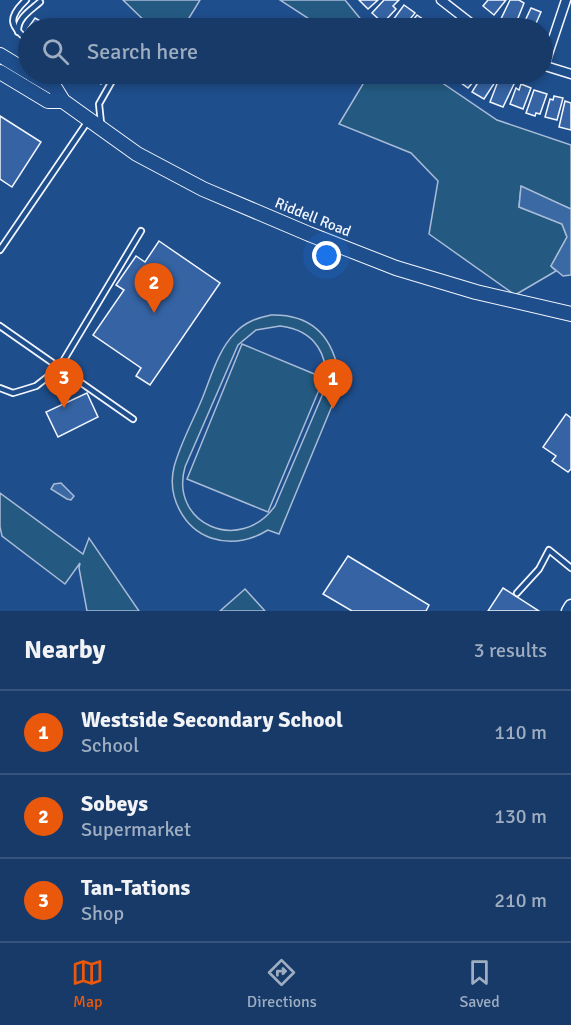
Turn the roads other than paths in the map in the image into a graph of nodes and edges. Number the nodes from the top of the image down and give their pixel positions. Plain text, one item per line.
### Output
1 (26, 0) edge
2 (441, 0) edge
3 (566, 0) edge
4 (40, 2) dead end
5 (22, 18) edge
6 (464, 18) edge
7 (18, 24) edge
8 (18, 32) joint
9 (553, 37) edge
10 (0, 55) edge
11 (18, 66) edge
12 (553, 68) edge
13 (0, 72) edge
14 (571, 74) edge
15 (18, 83) edge
16 (20, 84) edge
17 (48, 84) edge
18 (110, 84) edge
19 (63, 101) junction
20 (88, 120) junction
21 (104, 131) junction
22 (141, 231) dead end
23 (2, 242) edge
24 (0, 250) edge
25 (571, 314) edge
26 (0, 326) edge
27 (59, 368) junction
28 (0, 388) edge
29 (133, 419) dead end
30 (571, 568) edge
31 (517, 593) dead end
32 (571, 606) edge
33 (568, 611) edge

1 - 8 lane
2 - 6 street
3 - 9 street
4 - 5 lane
7 - 8 lane
10 - 11 main road, Riddell Road
12 - 14 street
13 - 15 main road, Riddell Road
16 - 19 main road, Riddell Road
17 - 19 main road, Riddell Road
18 - 21 lane
19 - 20 main road, Riddell Road
20 - 21 main road, Riddell Road
20 - 23 lane
21 - 25 main road, Riddell Road
22 - 27 lane
23 - 24 lane
26 - 27 lane
27 - 28 lane
27 - 29 lane
30 - 31 lane
32 - 33 street

